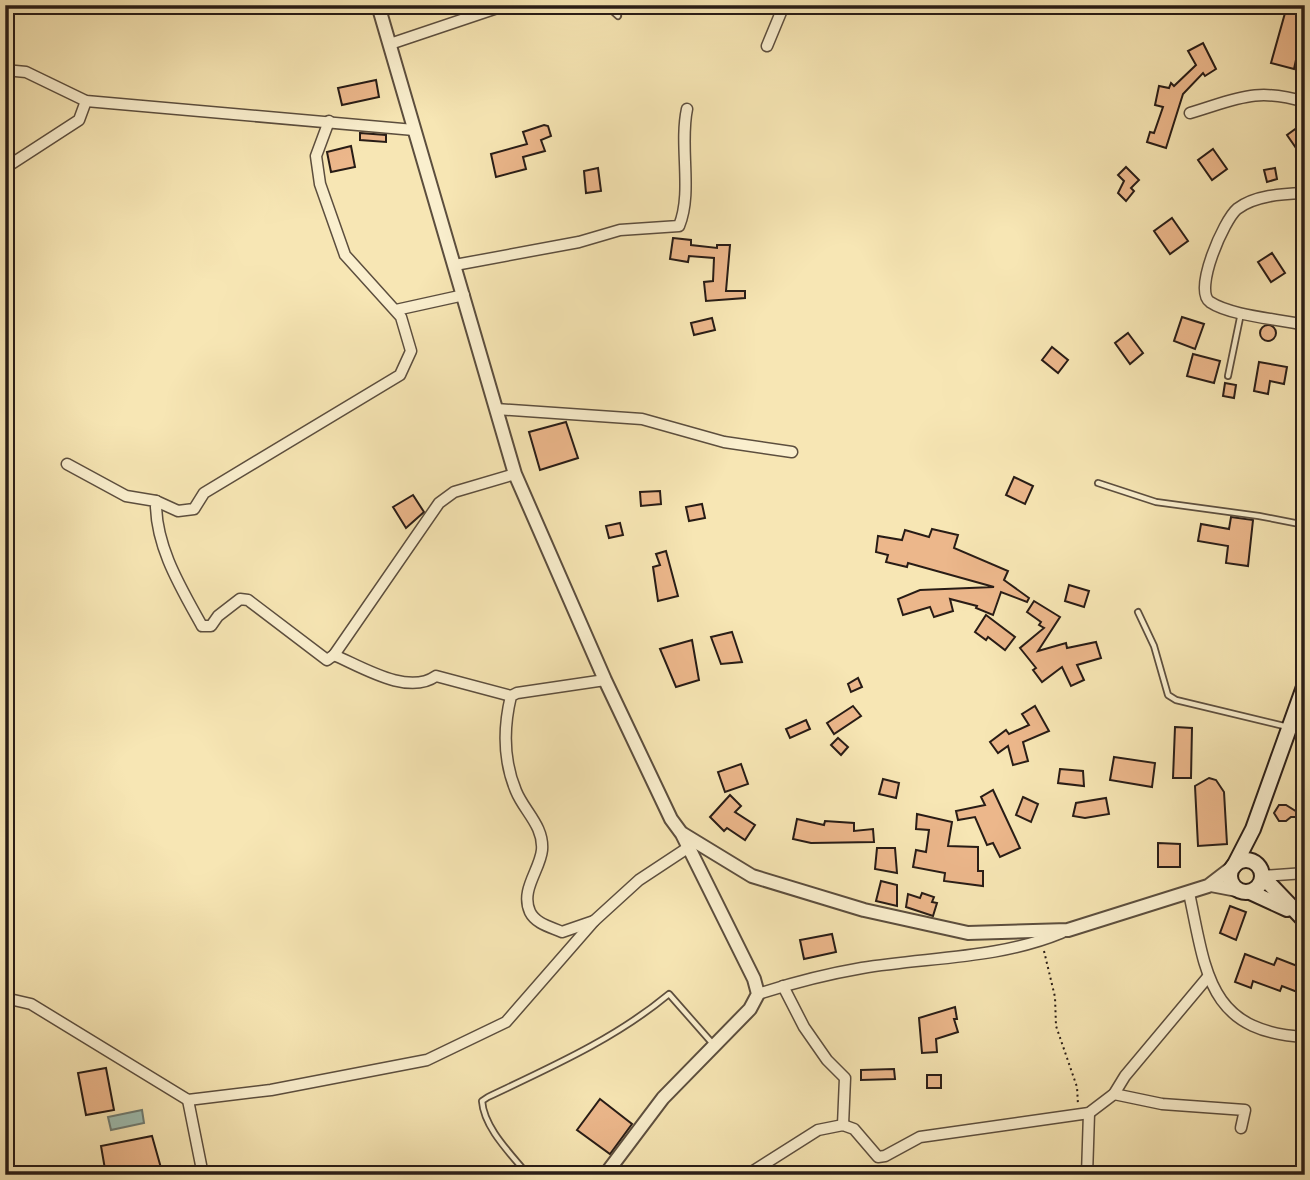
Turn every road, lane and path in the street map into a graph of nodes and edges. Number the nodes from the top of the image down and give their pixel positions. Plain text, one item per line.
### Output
1 (378, 5) edge
2 (506, 5) edge
3 (606, 5) edge
4 (785, 5) edge
5 (618, 16) dead end
6 (390, 44) junction
7 (767, 46) dead end
8 (5, 70) edge
9 (86, 101) junction
10 (1305, 102) edge
11 (687, 109) dead end
12 (1190, 113) dead end
13 (330, 121) junction
14 (414, 130) junction
15 (5, 168) edge
16 (1305, 192) edge
17 (455, 265) junction
18 (464, 295) junction
19 (396, 310) junction
20 (1242, 312) junction
21 (1305, 325) edge
22 (1228, 376) dead end
23 (496, 409) junction
24 (792, 452) dead end
25 (67, 464) dead end
26 (515, 474) junction
27 (1098, 483) dead end
28 (156, 501) junction
29 (1305, 525) edge
30 (1138, 612) dead end
31 (334, 655) junction
32 (605, 680) junction
33 (1305, 684) edge
34 (511, 696) junction
35 (1290, 727) junction
36 (1252, 829) junction
37 (682, 834) junction
38 (689, 847) junction
39 (1234, 866) junction
40 (1259, 870) junction
41 (1305, 873) edge
42 (1211, 885) junction
43 (1243, 891) junction
44 (1189, 893) junction
45 (1300, 917) edge
46 (594, 921) junction
47 (1068, 930) junction
48 (1041, 940) junction
49 (1208, 978) junction
50 (783, 986) junction
51 (758, 994) junction
52 (5, 998) edge
53 (1305, 1037) edge
54 (714, 1045) junction
55 (1114, 1094) junction
56 (188, 1100) junction
57 (1084, 1114) junction
58 (843, 1125) junction
59 (1241, 1128) dead end
60 (203, 1175) edge
61 (528, 1175) edge
62 (605, 1175) edge
63 (747, 1175) edge
64 (1087, 1175) edge

1 - 6 street
2 - 6 street
3 - 5 lane
4 - 7 street
6 - 14 street
8 - 9 street
9 - 13 street
9 - 15 street
10 - 12 street
11 - 17 street
13 - 14 street
13 - 19 street
14 - 17 street
16 - 20 street
17 - 18 street
18 - 19 street
18 - 23 street
19 - 28 street
20 - 21 street
20 - 22 lane
23 - 24 street
23 - 26 street
25 - 28 street
26 - 31 street
26 - 32 street
27 - 29 lane
28 - 31 street
30 - 35 lane
31 - 34 street
32 - 34 street
32 - 37 street
33 - 35 main road
34 - 46 street
35 - 36 main road
36 - 39 main road
36 - 40 main road
37 - 38 street
37 - 47 street
38 - 46 street
38 - 51 street
39 - 40 main road
39 - 42 street
39 - 43 main road
40 - 41 street
40 - 43 main road
40 - 45 main road
42 - 43 street
42 - 44 street
43 - 45 main road
44 - 47 street
44 - 49 street
46 - 56 street
47 - 48 street
48 - 50 street
48 - 57 path
49 - 53 street
49 - 55 street
50 - 51 street
50 - 58 street
51 - 54 street
52 - 56 street
54 - 61 lane
54 - 62 street
55 - 57 street
55 - 59 street
56 - 60 street
57 - 58 street
57 - 64 street
58 - 63 street

